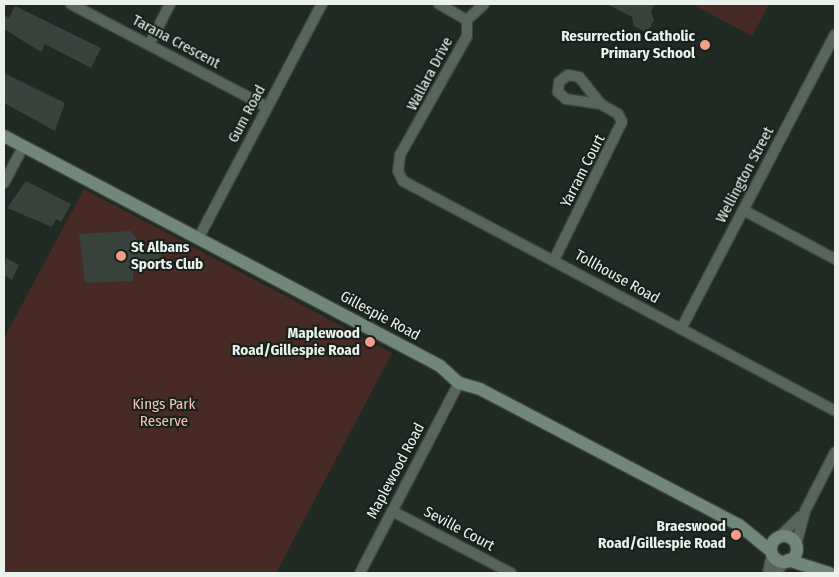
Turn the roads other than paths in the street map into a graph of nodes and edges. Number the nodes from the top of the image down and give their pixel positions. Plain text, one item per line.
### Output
1 (70, 4) edge
2 (170, 4) edge
3 (322, 4) edge
4 (439, 4) edge
5 (484, 4) edge
6 (467, 20) junction
7 (835, 35) edge
8 (149, 45) junction
9 (601, 104) dead end
10 (268, 107) junction
11 (4, 136) edge
12 (23, 147) junction
13 (398, 161) joint
14 (4, 184) edge
15 (744, 210) junction
16 (198, 239) junction
17 (835, 258) edge
18 (554, 260) junction
19 (681, 329) junction
20 (459, 383) junction
21 (835, 411) edge
22 (835, 452) edge
23 (392, 511) junction
24 (805, 511) junction
25 (739, 525) junction
26 (778, 538) junction
27 (796, 545) junction
28 (772, 552) junction
29 (788, 561) junction
30 (826, 572) edge
31 (360, 573) edge
32 (511, 573) edge
33 (768, 573) edge
34 (774, 573) edge

1 - 8 street, Tarana Crescent
2 - 8 street
3 - 10 street, Gum Road
4 - 6 street
5 - 6 street
6 - 13 street, Wallara Drive
7 - 15 street, Wellington Street
8 - 10 street, Tarana Crescent
9 - 18 street, Yarram Court
10 - 16 street, Gum Road
11 - 12 street, Gillespie Road
12 - 14 street
12 - 16 street, Gillespie Road
13 - 18 street, Tollhouse Road
15 - 17 street
15 - 19 street, Wellington Street
16 - 20 street, Gillespie Road
18 - 19 street, Tollhouse Road
19 - 21 street, Tollhouse Road
20 - 23 street, Maplewood Road
20 - 25 street, Gillespie Road
22 - 24 street
23 - 31 street, Maplewood Road
23 - 32 street, Seville Court
24 - 26 street
24 - 27 street
25 - 26 street, Gillespie Road
25 - 28 street, Gillespie Road
26 - 27 street, Gillespie Road
26 - 28 street
27 - 29 street
27 - 30 street
28 - 29 street, Gillespie Road
28 - 33 street
29 - 30 street
29 - 34 street

